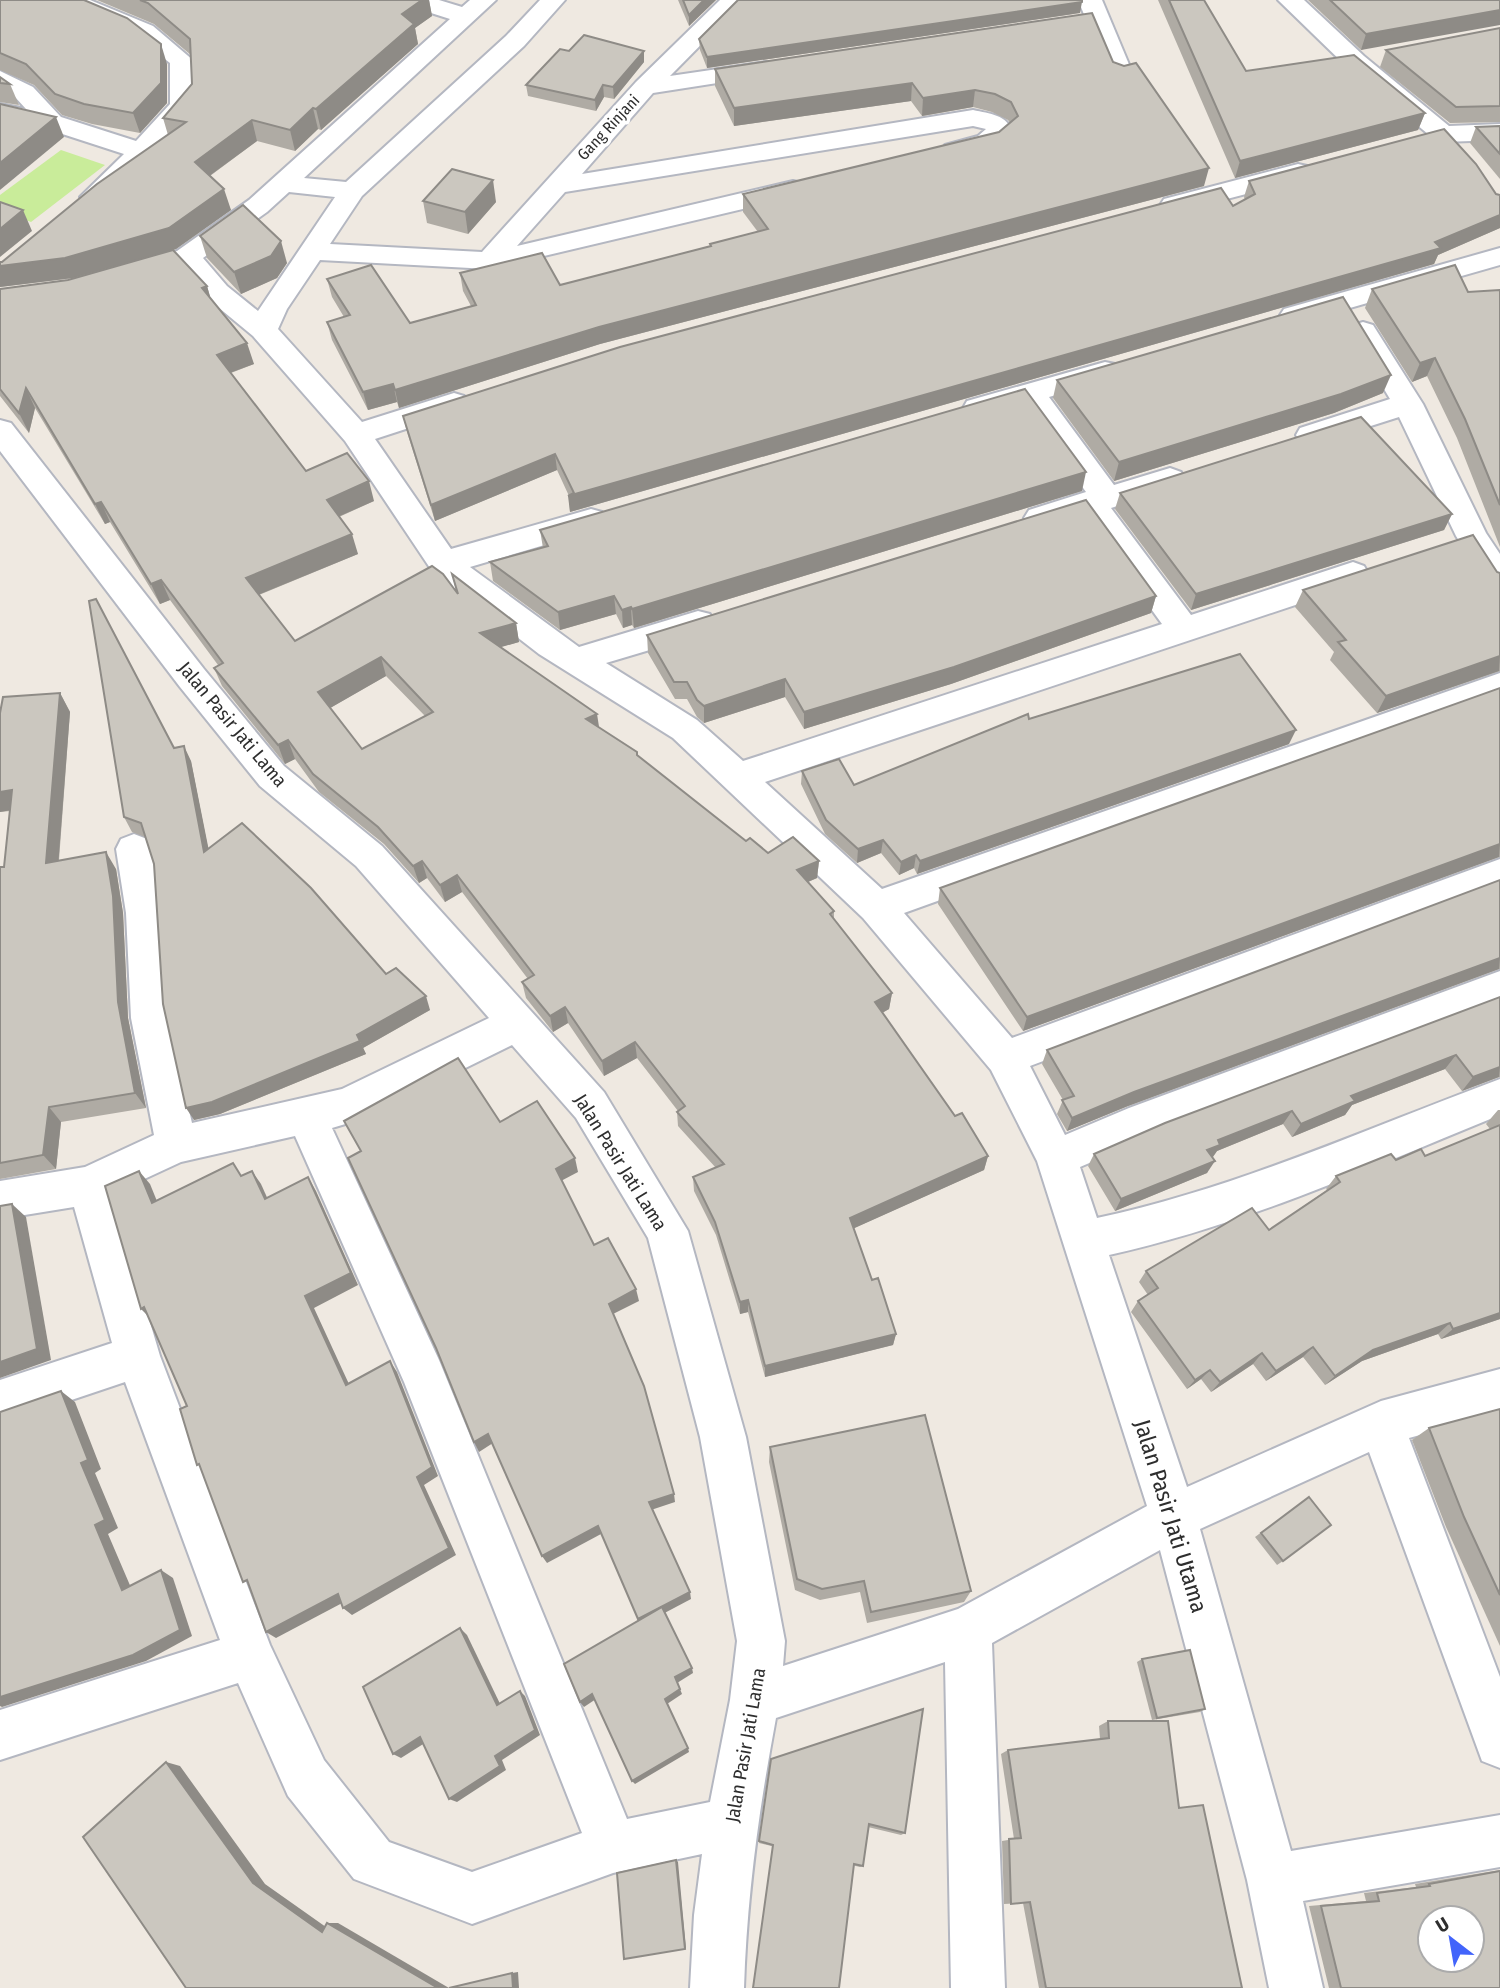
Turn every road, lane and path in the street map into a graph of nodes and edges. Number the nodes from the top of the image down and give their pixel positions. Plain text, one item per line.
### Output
1 (69, 0) edge
2 (414, 0) edge
3 (553, 0) edge
4 (760, 0) edge
5 (1290, 0) edge
6 (732, 2) edge
7 (475, 8) edge
8 (1093, 10) edge
9 (1070, 24) edge
10 (1381, 56) dead end
11 (1355, 61) junction
12 (796, 65) edge
13 (1121, 75) edge
14 (0, 78) edge
15 (645, 87) junction
16 (2, 116) edge
17 (52, 122) junction
18 (1500, 132) edge
19 (140, 152) junction
20 (934, 155) edge
21 (1323, 166) edge
22 (283, 183) junction
23 (815, 183) edge
24 (554, 186) junction
25 (352, 191) junction
26 (1148, 212) edge
27 (72, 214) edge
28 (310, 251) junction
29 (1500, 256) edge
30 (187, 257) junction
31 (489, 261) junction
32 (100, 283) edge
33 (1344, 301) junction
34 (1266, 324) edge
35 (263, 330) junction
36 (1135, 362) edge
37 (1030, 393) junction
38 (483, 394) edge
39 (1408, 404) junction
40 (950, 416) edge
41 (356, 435) junction
42 (1289, 442) edge
43 (5, 443) edge
44 (1198, 470) edge
45 (1099, 500) junction
46 (616, 513) edge
47 (1011, 527) edge
48 (443, 563) junction
49 (1380, 565) edge
50 (1500, 580) edge
51 (721, 616) edge
52 (1183, 628) junction
53 (576, 660) junction
54 (1500, 686) edge
55 (737, 777) junction
56 (134, 849) dead end
57 (1500, 874) edge
58 (876, 907) junction
59 (1500, 987) edge
60 (518, 1023) junction
61 (1005, 1058) junction
62 (1500, 1097) edge
63 (306, 1115) junction
64 (176, 1145) junction
65 (1056, 1158) junction
66 (89, 1185) junction
67 (0, 1200) edge
68 (1083, 1241) junction
69 (138, 1356) junction
70 (1500, 1391) edge
71 (0, 1402) edge
72 (1381, 1423) junction
73 (1174, 1517) junction
74 (968, 1630) junction
75 (250, 1655) junction
76 (755, 1700) junction
77 (0, 1735) edge
78 (1500, 1743) edge
79 (731, 1823) junction
80 (1500, 1841) edge
81 (613, 1847) junction
82 (1273, 1880) junction
83 (717, 1988) edge
84 (978, 1988) edge
85 (1296, 1988) edge

1 - 19 street
2 - 7 street
3 - 25 street
4 - 6 street
5 - 11 street
6 - 15 street, Gang Rinjani
7 - 22 street
8 - 9 street
8 - 13 street
10 - 11 street
11 - 18 street
12 - 15 street
14 - 17 street
15 - 24 street, Gang Rinjani
16 - 17 street
17 - 19 street
19 - 27 street
20 - 24 street
21 - 26 street
22 - 25 street
22 - 30 street
23 - 31 street
24 - 31 street, Gang Rinjani
25 - 28 street
28 - 31 street
28 - 35 street
29 - 33 street
30 - 32 street
30 - 35 street, Jalan Pasir Jati Utama
33 - 34 street
33 - 39 street
35 - 41 street, Jalan Pasir Jati Utama
36 - 37 street
37 - 40 street
37 - 45 street
38 - 41 street
39 - 42 street
39 - 50 street
41 - 48 street, Jalan Pasir Jati Utama
43 - 60 street, Jalan Pasir Jati Lama
44 - 45 street
45 - 47 street
45 - 52 street
46 - 48 street
48 - 53 street, Jalan Pasir Jati Utama
49 - 52 street
51 - 53 street
52 - 55 street
53 - 55 street, Jalan Pasir Jati Utama
54 - 58 street
55 - 58 street, Jalan Pasir Jati Utama
56 - 64 street
57 - 61 street
58 - 61 street, Jalan Pasir Jati Utama
59 - 65 street
60 - 63 street
60 - 76 street, Jalan Pasir Jati Lama
61 - 65 street, Jalan Pasir Jati Utama
62 - 68 street
63 - 64 street
63 - 81 street
64 - 66 street
65 - 68 street, Jalan Pasir Jati Utama
66 - 67 street
66 - 69 street
68 - 73 street, Jalan Pasir Jati Utama
69 - 71 street
69 - 75 street
70 - 72 street
72 - 73 street
72 - 78 street
73 - 74 street
73 - 82 street, Jalan Pasir Jati Utama
74 - 76 street
74 - 84 street
75 - 77 street
75 - 81 street
76 - 79 street, Jalan Pasir Jati Lama
79 - 81 street
79 - 83 street, Jalan Pasir Jati Lama
80 - 82 street
82 - 85 street, Jalan Pasir Jati Utama

